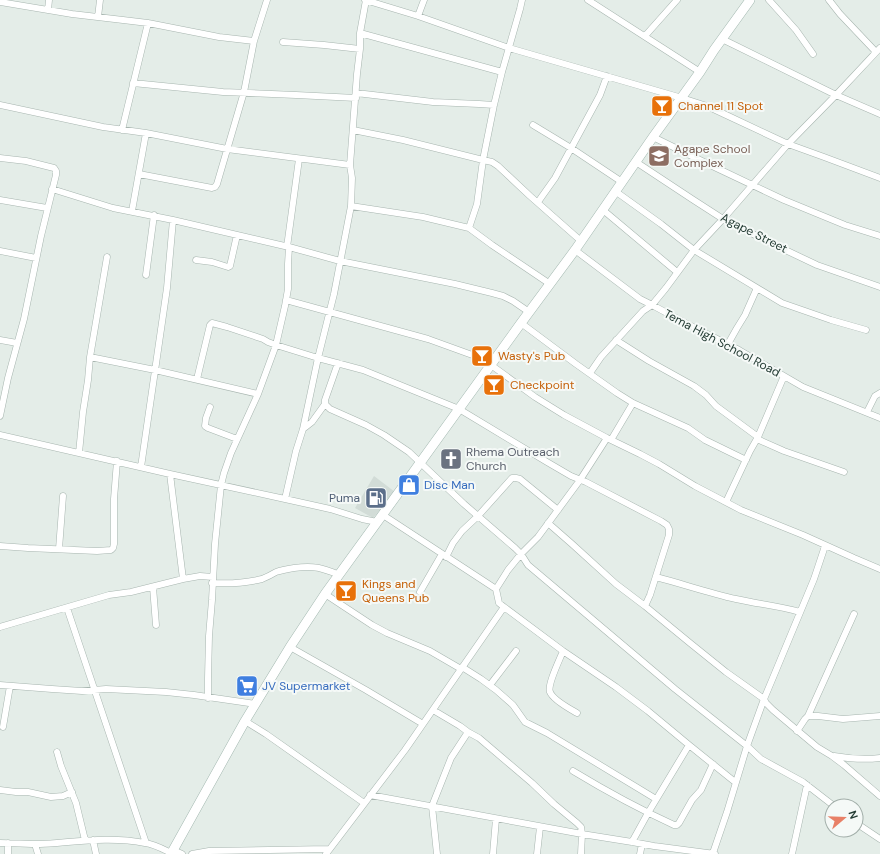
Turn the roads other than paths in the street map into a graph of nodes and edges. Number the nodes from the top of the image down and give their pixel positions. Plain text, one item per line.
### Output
1 (49, 0) edge
2 (100, 0) edge
3 (267, 0) edge
4 (366, 0) edge
5 (424, 0) edge
6 (522, 0) edge
7 (588, 0) edge
8 (677, 0) edge
9 (750, 0) edge
10 (769, 0) edge
11 (829, 0) edge
12 (2, 1) edge
13 (48, 10) junction
14 (418, 16) junction
15 (98, 17) junction
16 (148, 23) junction
17 (360, 33) junction
18 (644, 36) junction
19 (722, 39) junction
20 (254, 41) junction
21 (283, 42) dead end
22 (508, 48) junction
23 (360, 49) junction
24 (878, 50) edge
25 (813, 54) dead end
26 (502, 72) junction
27 (700, 72) junction
28 (607, 76) junction
29 (133, 83) junction
30 (244, 92) junction
31 (836, 95) junction
32 (356, 96) junction
33 (682, 98) junction
34 (0, 105) edge
35 (494, 105) junction
36 (880, 114) edge
37 (533, 125) dead end
38 (122, 130) junction
39 (353, 130) junction
40 (146, 132) junction
41 (653, 137) junction
42 (788, 144) junction
43 (571, 148) junction
44 (228, 149) junction
45 (0, 158) edge
46 (299, 159) junction
47 (483, 160) junction
48 (636, 162) junction
49 (350, 165) junction
50 (139, 174) junction
51 (880, 178) edge
52 (622, 182) junction
53 (752, 185) junction
54 (52, 189) junction
55 (615, 191) junction
56 (0, 200) edge
57 (538, 202) junction
58 (351, 206) junction
59 (47, 208) junction
60 (603, 210) junction
61 (132, 211) junction
62 (154, 215) junction
63 (723, 219) junction
64 (173, 220) junction
65 (469, 228) junction
66 (237, 235) junction
67 (880, 236) edge
68 (581, 240) junction
69 (288, 247) junction
70 (575, 250) junction
71 (694, 250) junction
72 (0, 251) edge
73 (107, 256) dead end
74 (36, 258) junction
75 (196, 260) dead end
76 (340, 261) junction
77 (677, 272) junction
78 (146, 275) dead end
79 (550, 284) junction
80 (880, 287) edge
81 (757, 288) junction
82 (286, 300) junction
83 (652, 304) junction
84 (330, 311) junction
85 (529, 312) junction
86 (521, 323) junction
87 (866, 330) dead end
88 (0, 340) edge
89 (616, 340) junction
90 (17, 343) junction
91 (728, 344) junction
92 (276, 345) junction
93 (90, 357) junction
94 (318, 358) junction
95 (338, 363) junction
96 (491, 365) junction
97 (155, 370) junction
98 (590, 373) junction
99 (784, 376) junction
100 (198, 379) junction
101 (880, 393) edge
102 (258, 394) junction
103 (633, 403) junction
104 (325, 404) junction
105 (210, 407) dead end
106 (459, 408) junction
107 (867, 412) junction
108 (0, 416) edge
109 (880, 418) edge
110 (303, 429) junction
111 (0, 435) edge
112 (757, 438) junction
113 (237, 439) junction
114 (609, 439) junction
115 (79, 453) junction
116 (746, 460) junction
117 (117, 461) junction
118 (420, 463) junction
119 (141, 467) junction
120 (844, 472) dead end
121 (170, 474) junction
122 (580, 480) junction
123 (221, 485) junction
124 (63, 496) dead end
125 (285, 499) junction
126 (726, 502) junction
127 (558, 510) junction
128 (478, 516) junction
129 (380, 519) junction
130 (548, 523) junction
131 (0, 546) edge
132 (825, 546) junction
133 (59, 549) junction
134 (521, 554) junction
135 (444, 555) junction
136 (880, 569) edge
137 (340, 575) junction
138 (656, 577) junction
139 (183, 579) junction
140 (212, 580) junction
141 (153, 587) junction
142 (496, 589) junction
143 (420, 592) dead end
144 (326, 594) junction
145 (645, 606) junction
146 (504, 607) junction
147 (67, 608) junction
148 (800, 612) junction
149 (854, 614) dead end
150 (156, 625) dead end
151 (0, 627) edge
152 (290, 647) junction
153 (516, 651) dead end
154 (563, 651) junction
155 (462, 668) junction
156 (0, 685) edge
157 (490, 685) junction
158 (10, 686) junction
159 (95, 690) junction
160 (208, 698) junction
161 (764, 699) junction
162 (256, 704) junction
163 (433, 710) junction
164 (577, 713) dead end
165 (808, 716) junction
166 (880, 716) edge
167 (245, 722) junction
168 (423, 724) junction
169 (3, 727) dead end
170 (797, 731) junction
171 (468, 732) junction
172 (689, 745) junction
173 (747, 746) junction
174 (57, 752) dead end
175 (832, 756) junction
176 (880, 758) edge
177 (713, 764) junction
178 (574, 770) dead end
179 (736, 782) junction
180 (807, 785) junction
181 (0, 790) edge
182 (72, 792) junction
183 (370, 795) junction
184 (880, 796) edge
185 (824, 798) edge
186 (656, 799) junction
187 (364, 803) junction
188 (432, 806) junction
189 (648, 813) junction
190 (496, 819) junction
191 (540, 827) junction
192 (864, 828) edge
193 (582, 834) junction
194 (880, 839) edge
195 (85, 840) junction
196 (93, 840) junction
197 (632, 842) junction
198 (0, 843) edge
199 (8, 843) junction
200 (146, 843) junction
201 (35, 844) junction
202 (642, 844) junction
203 (171, 852) edge
204 (328, 852) edge
205 (8, 854) edge
206 (38, 854) edge
207 (96, 854) edge
208 (182, 854) edge
209 (192, 854) edge
210 (437, 854) edge
211 (493, 854) edge
212 (537, 854) edge
213 (581, 854) edge
214 (640, 854) edge
215 (714, 854) edge
216 (792, 854) edge

1 - 13 street
2 - 15 street
3 - 20 street
4 - 14 street
4 - 17 street
5 - 14 street
6 - 22 street
7 - 18 street
8 - 18 street
9 - 19 main road
10 - 25 street
11 - 24 street
12 - 13 street
13 - 15 street
14 - 22 street
15 - 16 street
16 - 20 street
16 - 29 street
17 - 23 street
17 - 26 street
18 - 27 street
19 - 27 main road
19 - 31 street
20 - 30 street
21 - 23 street
22 - 26 street
22 - 28 street
23 - 32 street
24 - 31 street
26 - 35 street
27 - 33 main road
28 - 33 street
28 - 43 street
29 - 30 street
29 - 38 street
30 - 32 street
30 - 44 street
31 - 36 street
31 - 42 street
32 - 35 street
32 - 39 street
33 - 41 main road
33 - 42 street
34 - 38 street
35 - 47 street
37 - 43 street
38 - 40 street
39 - 47 street
39 - 49 street
40 - 44 street
40 - 50 street
41 - 48 main road
41 - 53 street
42 - 51 street
42 - 53 street
43 - 52 street
43 - 57 street
44 - 46 street
44 - 50 street
45 - 54 street
46 - 49 street
46 - 69 street
47 - 57 street
47 - 65 street
48 - 52 main road
48 - 63 street, Agape Street
49 - 58 street
50 - 61 street
52 - 55 main road
53 - 63 street
53 - 67 street
54 - 59 street
54 - 61 street
55 - 60 main road
55 - 71 street
56 - 59 street
57 - 68 street
58 - 65 street
58 - 76 street
59 - 74 street
60 - 68 main road
60 - 77 street
61 - 62 street
62 - 64 street
62 - 78 street
63 - 71 street
63 - 80 street, Agape Street
64 - 66 street
64 - 97 street
65 - 79 street
66 - 69 street
66 - 75 street
68 - 70 main road
69 - 76 street
69 - 82 street
70 - 79 main road
70 - 83 street, Tema High School Road
71 - 77 street
71 - 81 street
72 - 74 street
73 - 93 street
74 - 90 street
76 - 84 street
76 - 85 street
77 - 83 street
79 - 85 main road
81 - 87 street
81 - 91 street
82 - 84 street
82 - 92 street
83 - 89 street
83 - 91 street, Tema High School Road
84 - 94 street
84 - 96 street
85 - 86 main road
86 - 96 main road
86 - 98 street
88 - 90 street
89 - 98 street
89 - 112 street
90 - 108 street
91 - 99 street, Tema High School Road
92 - 94 street
92 - 100 street
92 - 102 street
93 - 97 street
93 - 115 street
94 - 95 street
94 - 110 street
95 - 104 street
95 - 106 street
96 - 106 main road
96 - 114 street
97 - 100 street
97 - 119 street
98 - 103 street
99 - 107 street, Tema High School Road
99 - 112 street
100 - 102 street
101 - 107 street
102 - 113 street
103 - 114 street
103 - 116 street
104 - 110 street
104 - 118 street
105 - 113 street
106 - 118 main road
106 - 122 street
107 - 109 street, Tema High School Road
110 - 125 street
111 - 115 street
112 - 116 street
112 - 120 street
113 - 123 street
114 - 122 street
114 - 126 street
115 - 117 street
116 - 126 street
117 - 119 street
117 - 133 street
118 - 128 street
118 - 129 main road
119 - 121 street
121 - 123 street
121 - 139 street
122 - 127 street
122 - 138 street
123 - 125 street
123 - 140 street
124 - 133 street
125 - 129 street
126 - 132 street
127 - 128 street
127 - 130 street
128 - 134 street
128 - 135 street
129 - 135 street
129 - 137 main road
130 - 134 street
130 - 145 street
131 - 133 street
132 - 136 street
132 - 148 street
134 - 142 street
134 - 173 street
135 - 142 street
135 - 143 street
137 - 140 street
137 - 144 main road
138 - 145 street
138 - 148 street
139 - 140 street
139 - 141 street
140 - 160 street
141 - 147 street
141 - 150 street
142 - 146 street
144 - 152 main road
144 - 155 street
145 - 161 street
146 - 154 street
146 - 155 street
147 - 151 street
147 - 159 street
148 - 161 street
149 - 165 street
152 - 162 main road
152 - 168 street
153 - 157 street
154 - 164 street
154 - 172 street
155 - 157 street
155 - 163 street
156 - 158 street
157 - 186 street
158 - 159 street
158 - 169 street
159 - 160 street
159 - 200 street
160 - 162 street
161 - 170 street
161 - 173 street
162 - 167 main road
163 - 168 street
163 - 171 street
165 - 166 street
165 - 170 street
167 - 187 street
167 - 203 main road
168 - 183 street
170 - 175 street
171 - 188 street
171 - 193 street
172 - 177 street
172 - 186 street
173 - 179 street
173 - 180 street
174 - 182 street
175 - 176 street
175 - 184 street
177 - 179 street
177 - 189 street
178 - 189 street
179 - 215 street
180 - 185 street
180 - 216 street
181 - 182 street
182 - 195 street
183 - 187 street
183 - 188 street
186 - 189 street
187 - 204 street
188 - 190 street
188 - 210 street
189 - 197 street
190 - 191 street
190 - 211 street
191 - 193 street
191 - 212 street
192 - 194 street
193 - 197 street
193 - 213 street
195 - 196 street
195 - 201 street
196 - 200 street
196 - 207 street
197 - 202 street
198 - 199 street
199 - 201 street
199 - 205 street
200 - 203 street
201 - 206 street
202 - 214 street
202 - 215 street
203 - 208 street
204 - 209 street

